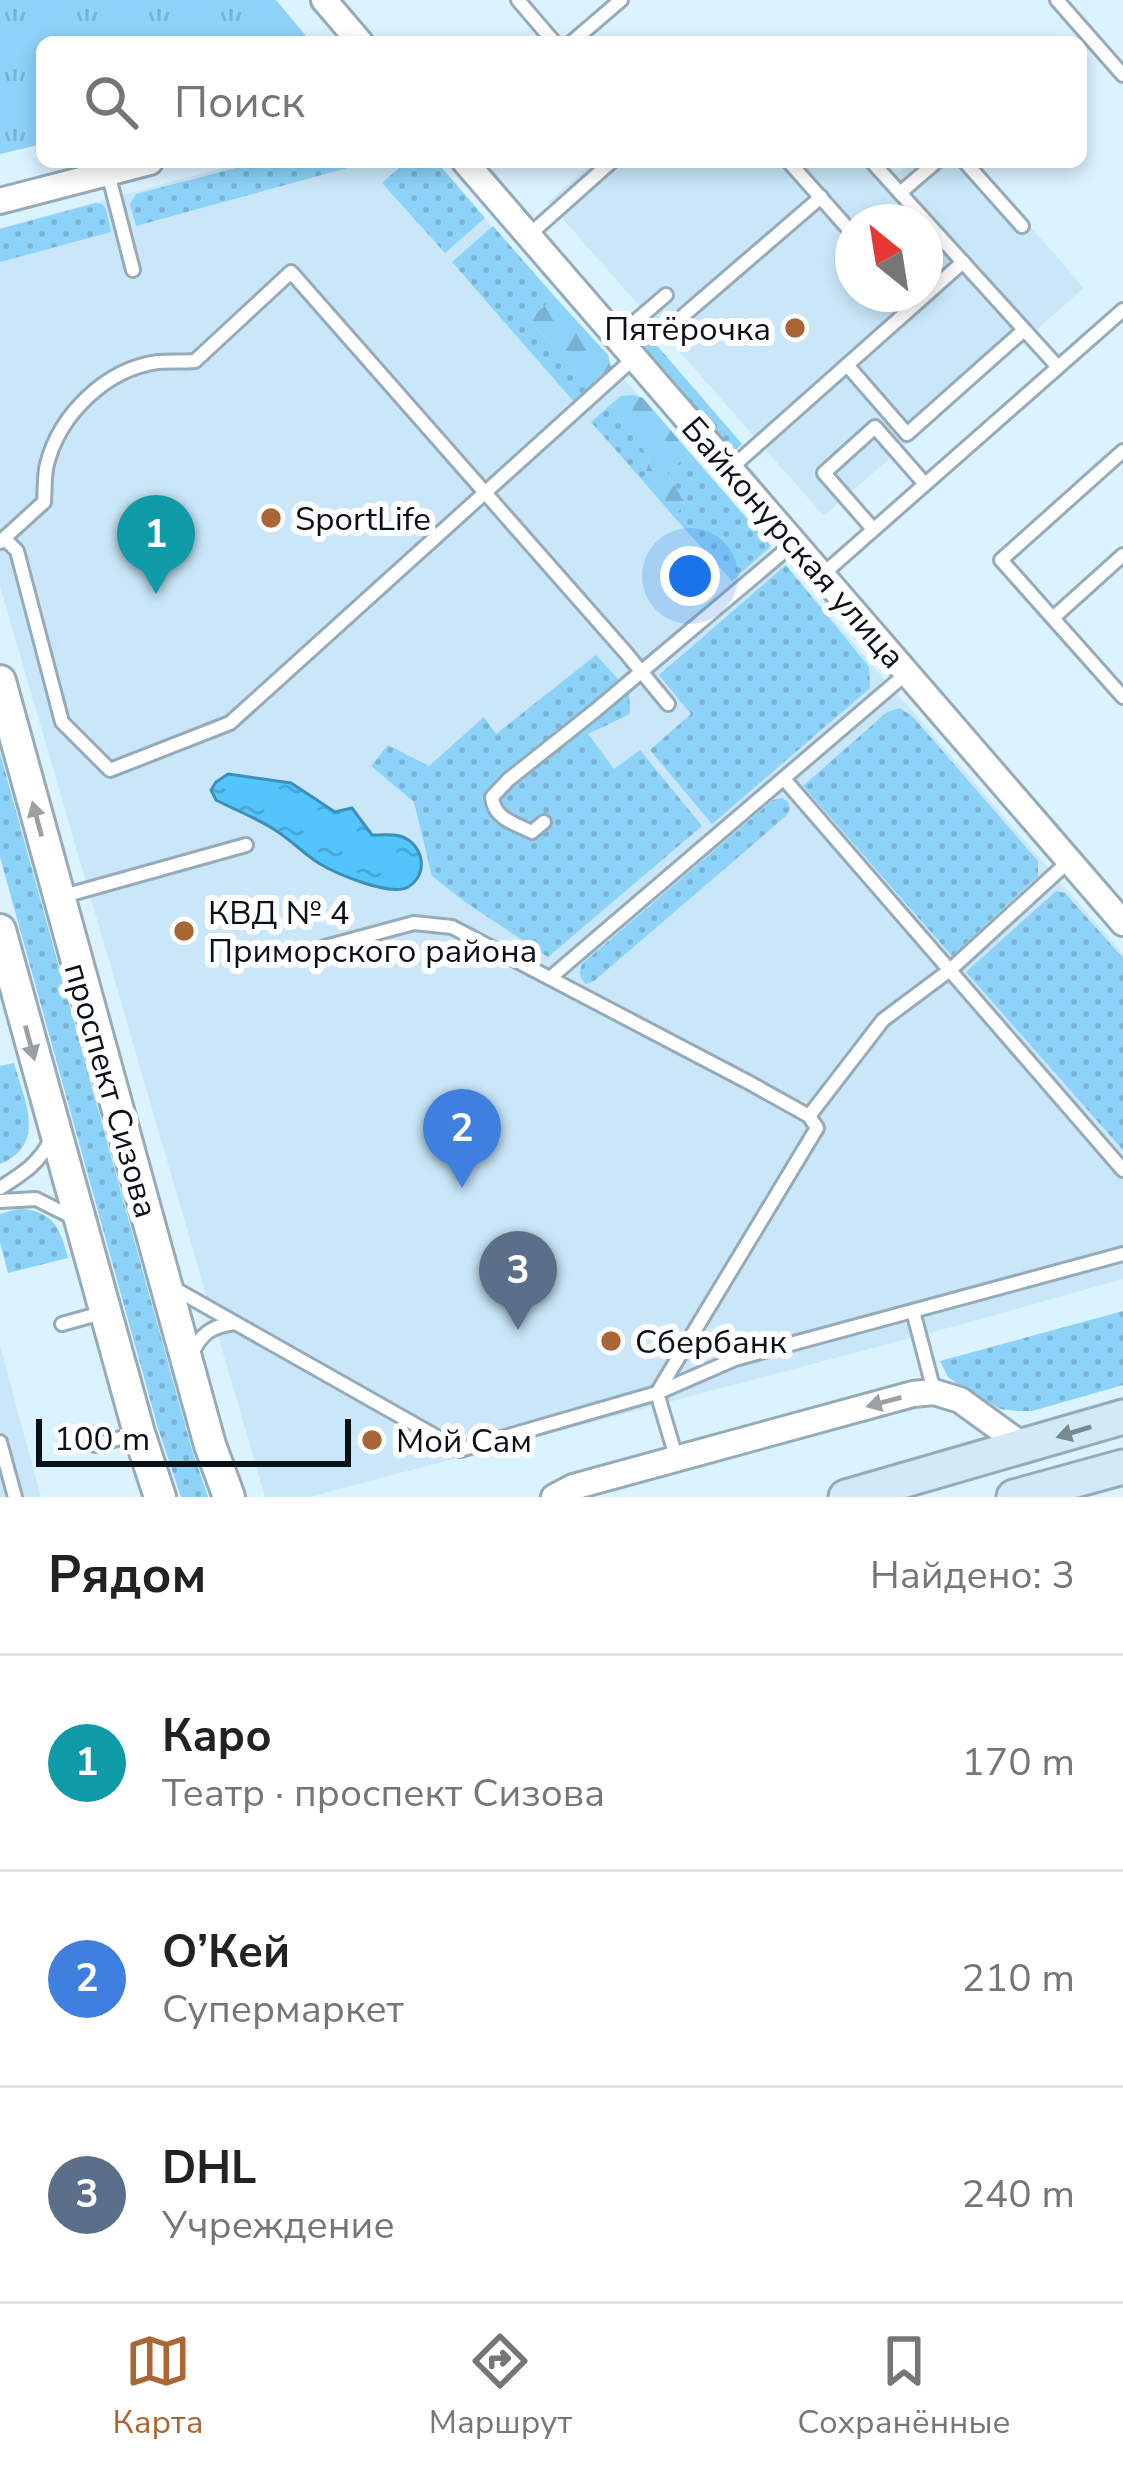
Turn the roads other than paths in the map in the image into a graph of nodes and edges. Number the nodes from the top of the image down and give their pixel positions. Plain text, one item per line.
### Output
1 (324, 0) edge
2 (518, 0) edge
3 (621, 0) edge
4 (1058, 0) edge
5 (355, 36) edge
6 (549, 36) edge
7 (579, 36) edge
8 (1123, 75) edge
9 (127, 168) edge
10 (470, 168) edge
11 (604, 168) edge
12 (795, 168) edge
13 (877, 168) edge
14 (929, 168) edge
15 (970, 168) edge
16 (108, 173) junction
17 (900, 193) junction
18 (820, 197) junction
19 (0, 201) edge
20 (835, 214) edge
21 (1022, 226) dead end
22 (529, 236) junction
23 (962, 262) junction
24 (133, 270) dead end
25 (943, 276) edge
26 (666, 295) dead end
27 (1123, 310) edge
28 (898, 312) edge
29 (684, 315) dead end
30 (1024, 330) junction
31 (616, 338) junction
32 (634, 358) junction
33 (848, 364) junction
34 (1058, 367) junction
35 (1123, 451) edge
36 (730, 469) junction
37 (925, 484) junction
38 (485, 492) junction
39 (873, 529) junction
40 (3, 540) edge
41 (794, 543) junction
42 (1123, 555) edge
43 (821, 574) junction
44 (1054, 617) junction
45 (642, 671) junction
46 (907, 673) junction
47 (0, 681) edge
48 (1123, 697) edge
49 (668, 704) dead end
50 (784, 778) junction
51 (544, 822) dead end
52 (246, 845) dead end
53 (1070, 861) junction
54 (59, 898) junction
55 (1123, 923) edge
56 (0, 930) edge
57 (325, 947) dead end
58 (950, 970) junction
59 (550, 978) junction
60 (808, 1116) junction
61 (55, 1132) junction
62 (1123, 1170) edge
63 (0, 1188) edge
64 (0, 1201) edge
65 (81, 1224) junction
66 (1123, 1255) edge
67 (166, 1284) junction
68 (913, 1311) junction
69 (106, 1312) junction
70 (236, 1323) junction
71 (62, 1324) dead end
72 (188, 1362) junction
73 (934, 1392) junction
74 (657, 1393) junction
75 (1123, 1417) edge
76 (139, 1433) junction
77 (0, 1442) edge
78 (95, 1445) dead end
79 (1025, 1447) junction
80 (676, 1460) junction
81 (1112, 1473) edge
82 (15, 1497) edge
83 (160, 1497) edge
84 (229, 1497) edge
85 (554, 1497) edge
86 (846, 1497) edge
87 (1014, 1497) edge

1 - 5 street
2 - 6 lane
3 - 7 lane
4 - 8 lane
9 - 16 street
10 - 22 street, Байконурская улица
11 - 22 lane
12 - 18 lane
13 - 17 lane
14 - 17 lane
15 - 21 lane
16 - 19 street
16 - 24 lane
17 - 23 lane
18 - 20 lane
18 - 29 lane
22 - 31 street, Байконурская улица
23 - 25 lane
23 - 30 lane
26 - 31 lane
27 - 34 lane
28 - 33 lane
30 - 33 lane
30 - 34 lane
31 - 32 street, Байконурская улица
32 - 36 street, Байконурская улица
32 - 38 lane
33 - 36 lane
34 - 37 lane
35 - 44 lane
36 - 41 street, Байконурская улица
37 - 39 lane
37 - 39 lane
38 - 40 lane
38 - 40 lane
38 - 45 lane
39 - 43 lane
41 - 43 street, Байконурская улица
41 - 45 lane
42 - 44 lane
43 - 46 street, Байконурская улица
44 - 48 lane
45 - 49 lane
45 - 51 lane
46 - 50 lane
46 - 53 street, Байконурская улица
54 -> 47 street, проспект Сизова
50 - 58 lane
50 - 59 lane
52 - 54 lane
53 - 55 street, Байконурская улица
53 - 58 lane
54 - 67 street, проспект Сизова
56 -> 61 street, проспект Сизова
57 - 59 lane
58 - 60 lane
58 - 62 lane
59 - 60 lane
60 - 74 lane
61 - 63 lane
61 - 65 street, проспект Сизова
64 - 65 lane
65 - 69 street, проспект Сизова
66 - 68 lane
67 - 70 lane
67 - 72 street, проспект Сизова
68 - 73 lane
68 - 74 lane
69 - 71 lane
69 - 76 street, проспект Сизова
70 - 72 lane
70 - 74 lane
72 - 84 street, проспект Сизова
73 - 79 street
73 -> 80 street
74 - 80 lane
75 -> 79 main road
76 - 78 lane
76 - 83 street, проспект Сизова
77 - 82 lane
79 - 86 main road
80 - 85 street
81 - 87 main road

